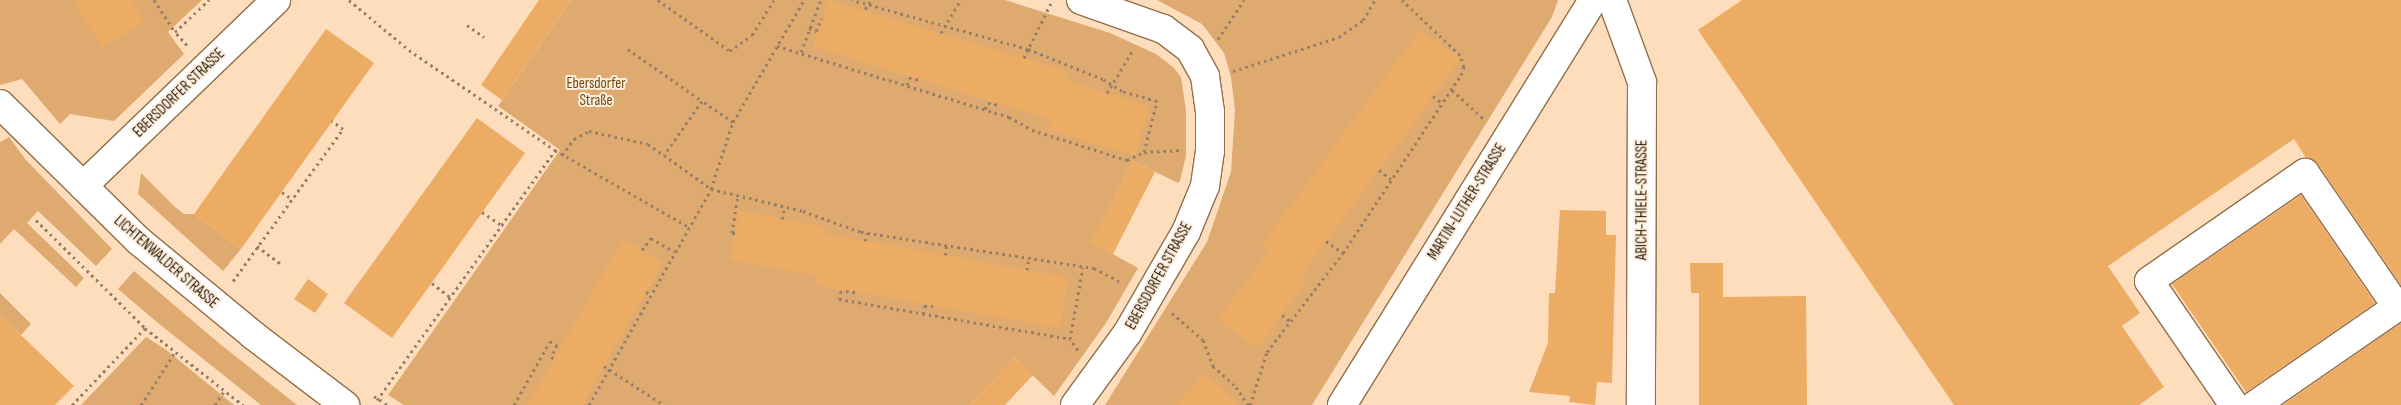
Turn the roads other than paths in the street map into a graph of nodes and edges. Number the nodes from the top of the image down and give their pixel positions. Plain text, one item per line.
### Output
1 (276, 0) edge
2 (1081, 0) edge
3 (1593, 0) edge
4 (1612, 0) edge
5 (0, 104) edge
6 (83, 186) junction
7 (345, 405) edge
8 (1075, 405) edge
9 (1342, 405) edge
10 (1641, 405) edge
11 (2234, 405) edge
12 (2255, 405) edge

1 - 6 street, EBERSDORFER STRASSE
2 - 8 street, EBERSDORFER STRASSE
3 - 9 street, MARTIN-LUTHER-STRASSE
4 - 10 street, ABICH-THIELE-STRASSE
5 - 6 street, LICHTENWALDER STRASSE
6 - 7 street, LICHTENWALDER STRASSE
11 - 12 street

